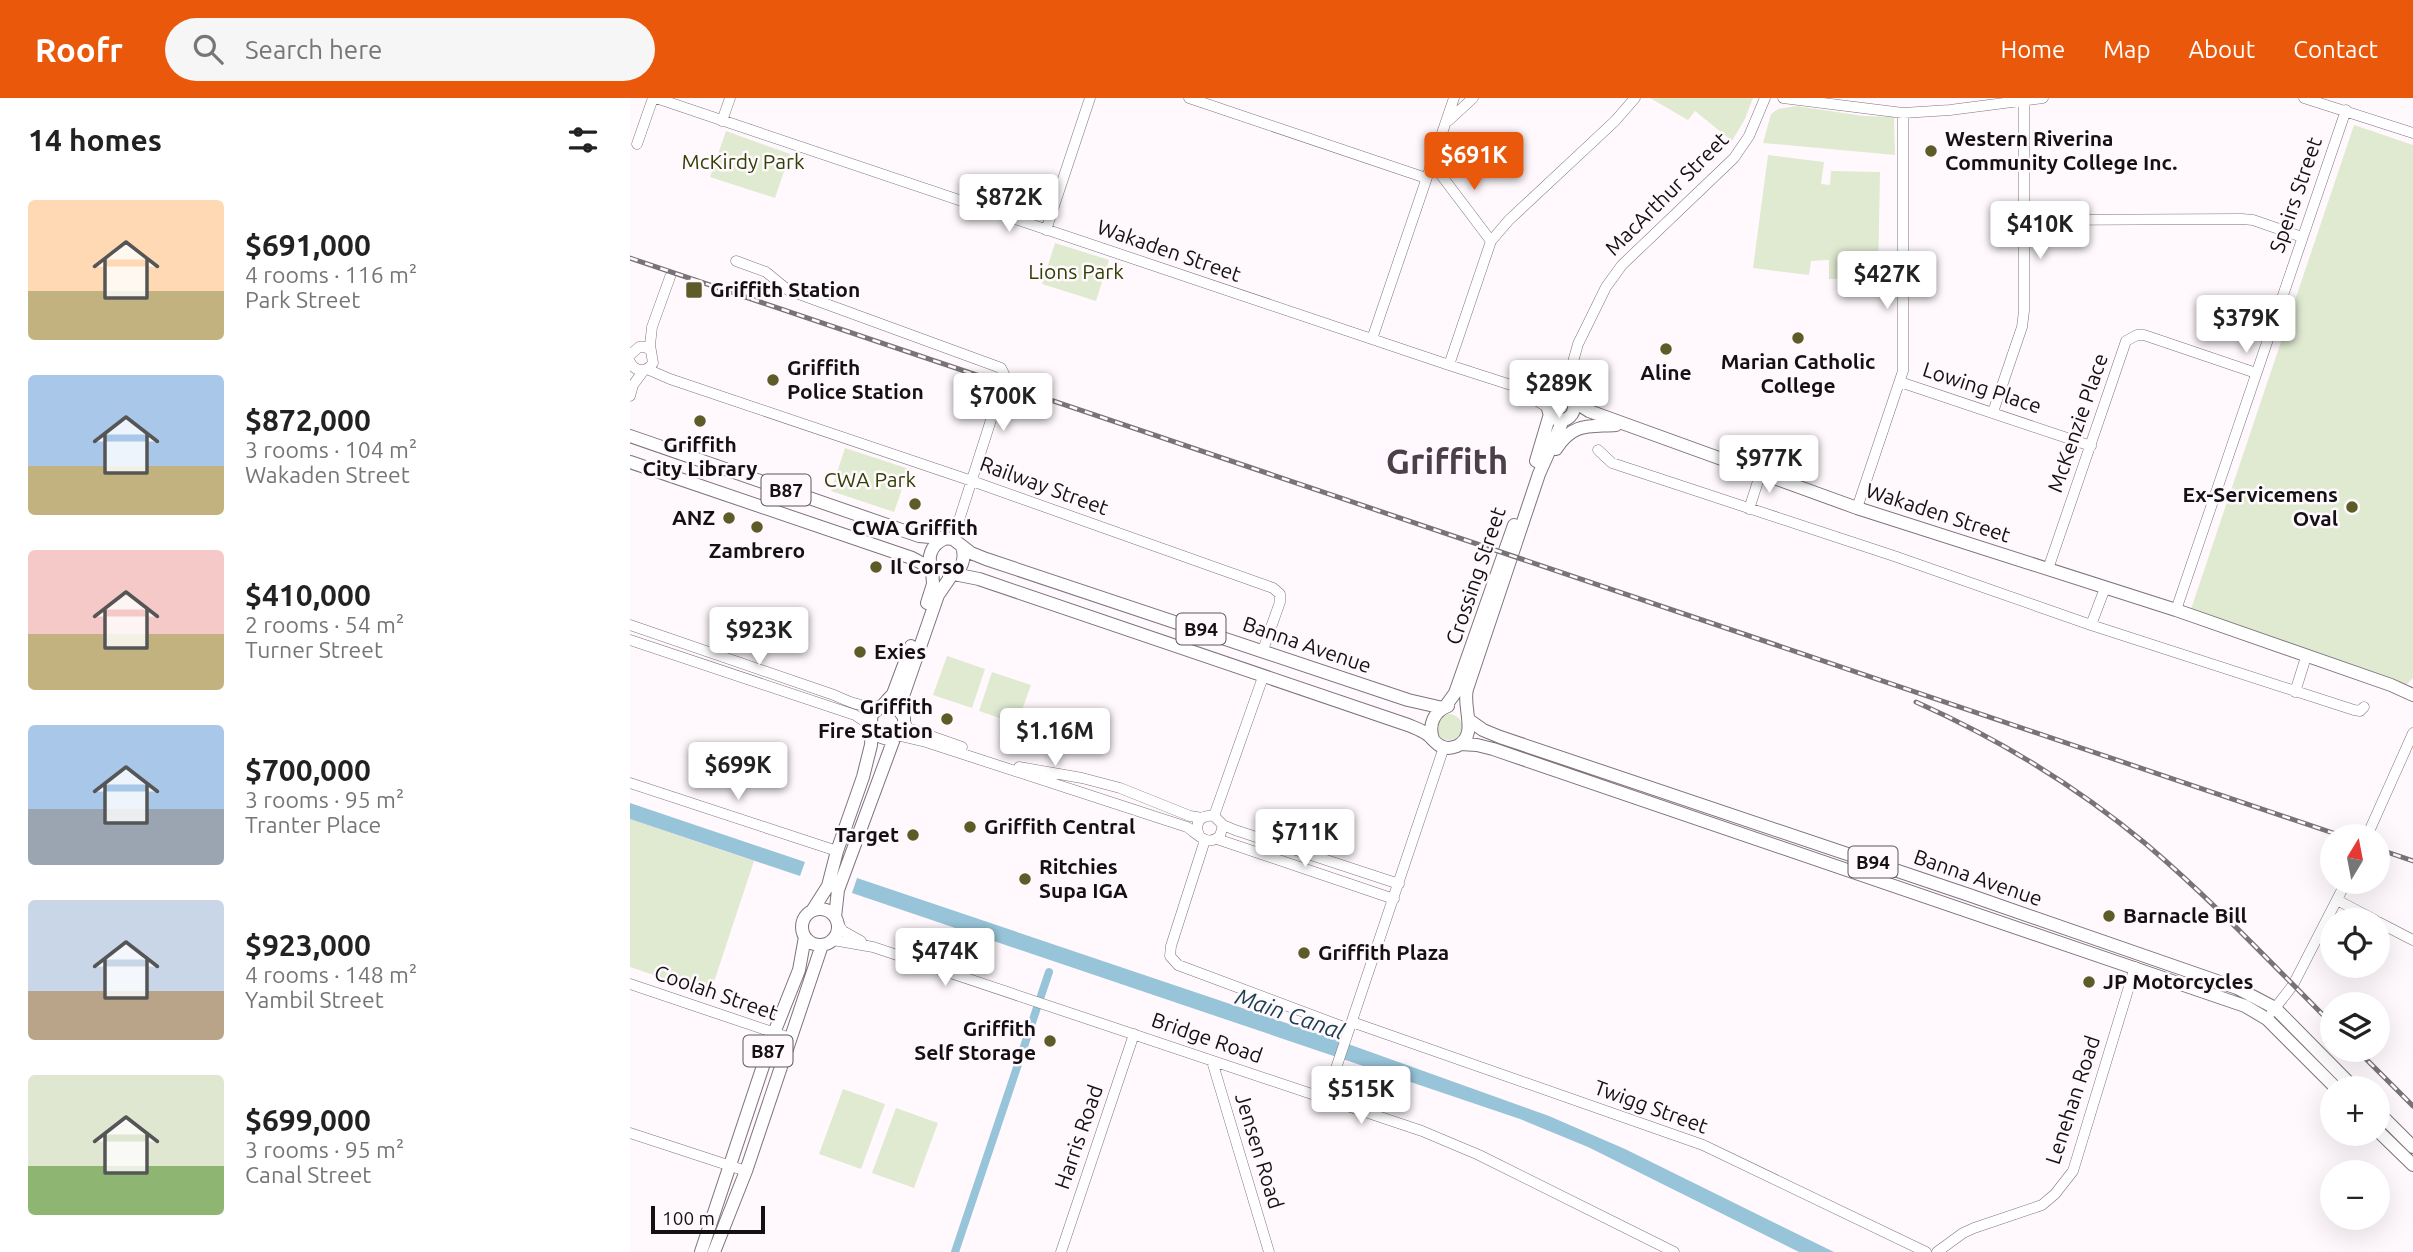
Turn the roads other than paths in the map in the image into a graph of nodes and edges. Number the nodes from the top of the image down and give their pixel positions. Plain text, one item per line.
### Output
1 (655, 98) edge
2 (730, 98) edge
3 (1090, 98) edge
4 (1189, 98) edge
5 (1454, 98) edge
6 (1473, 98) edge
7 (1635, 98) edge
8 (1765, 98) edge
9 (1783, 98) edge
10 (2043, 98) edge
11 (2305, 98) edge
12 (2024, 100) junction
13 (1845, 103) edge
14 (1968, 103) edge
15 (2346, 110) junction
16 (1903, 113) junction
17 (722, 121) junction
18 (1446, 123) junction
19 (2413, 133) edge
20 (637, 144) dead end
21 (1432, 163) junction
22 (1426, 178) junction
23 (2025, 220) junction
24 (1046, 230) junction
25 (2302, 237) junction
26 (1491, 241) junction
27 (736, 261) dead end
28 (670, 277) dead end
29 (652, 327) junction
30 (1372, 340) junction
31 (633, 354) edge
32 (652, 355) junction
33 (1449, 365) junction
34 (645, 370) junction
35 (2256, 373) junction
36 (1900, 382) junction
37 (698, 387) junction
38 (632, 390) edge
39 (1557, 402) junction
40 (1993, 412) junction
41 (1565, 419) junction
42 (1616, 425) junction
43 (1640, 430) junction
44 (630, 436) edge
45 (2091, 446) junction
46 (1598, 450) dead end
47 (630, 462) edge
48 (1761, 472) junction
49 (1539, 474) junction
50 (972, 481) junction
51 (1857, 508) junction
52 (1749, 509) junction
53 (953, 542) junction
54 (932, 569) junction
55 (2048, 569) junction
56 (953, 575) junction
57 (2105, 588) junction
58 (2176, 610) junction
59 (630, 625) edge
60 (2091, 625) junction
61 (630, 640) edge
62 (1263, 650) junction
63 (722, 656) junction
64 (2306, 657) junction
65 (717, 669) junction
66 (1263, 677) junction
67 (2295, 692) junction
68 (2413, 695) edge
69 (881, 705) junction
70 (2364, 706) dead end
71 (1444, 707) junction
72 (2413, 709) edge
73 (1468, 717) junction
74 (904, 719) junction
75 (871, 728) junction
76 (896, 736) junction
77 (1433, 739) junction
78 (2412, 739) edge
79 (1460, 744) junction
80 (1444, 747) junction
81 (1038, 769) junction
82 (630, 783) edge
83 (1081, 792) junction
84 (1214, 816) junction
85 (1202, 818) junction
86 (2373, 824) edge
87 (1223, 825) junction
88 (1202, 838) junction
89 (1217, 839) junction
90 (837, 851) junction
91 (839, 869) junction
92 (1399, 884) junction
93 (833, 888) junction
94 (2340, 894) edge
95 (1394, 899) junction
96 (2337, 900) junction
97 (2352, 908) edge
98 (812, 911) junction
99 (836, 920) junction
100 (2390, 928) edge
101 (805, 937) junction
102 (2413, 940) edge
103 (827, 942) junction
104 (873, 947) junction
105 (2139, 953) junction
106 (2135, 967) junction
107 (630, 984) edge
108 (2271, 1013) junction
109 (1350, 1026) junction
110 (774, 1033) junction
111 (1135, 1034) junction
112 (790, 1038) junction
113 (1212, 1061) junction
114 (2326, 1076) edge
115 (2341, 1076) edge
116 (1326, 1098) junction
117 (2390, 1124) edge
118 (630, 1133) edge
119 (2390, 1143) edge
120 (2413, 1147) edge
121 (2413, 1165) edge
122 (729, 1166) junction
123 (746, 1171) junction
124 (701, 1252) edge
125 (714, 1252) edge
126 (1060, 1252) edge
127 (1269, 1252) edge
128 (1674, 1252) edge
129 (1926, 1252) edge
130 (1937, 1252) edge

1 - 17 street, Wakaden Street
1 - 20 street
2 - 17 street
3 - 24 street
4 - 22 street
5 - 18 street
6 - 18 street
7 - 26 street
8 - 39 street, MacArthur Street
9 - 13 street
10 - 12 street
11 - 15 street
12 - 14 street
12 - 23 street
13 - 16 street
14 - 16 street
15 - 19 street
15 - 25 street, Speirs Street
16 - 36 street
17 - 24 street, Wakaden Street
18 - 21 street
21 - 22 street
21 - 26 street
22 - 30 street
23 - 25 street
23 - 40 street
24 - 30 street, Wakaden Street
25 - 35 street, Speirs Street
26 - 33 street
27 - 50 street
28 - 29 street
29 - 31 street
29 - 32 street
30 - 33 street, Wakaden Street
31 - 32 street
31 - 34 street
31 - 38 street
32 - 34 street
32 - 37 street, Railway Street
33 - 39 street, Wakaden Street
34 - 37 street, Railway Street
34 - 38 street
35 - 45 street, McKenzie Place
35 - 58 street, Speirs Street
36 - 40 street, Lowing Place
36 - 51 street
37 - 50 street, Railway Street
39 - 41 main road, Wakaden Street
39 - 41 main road, Crossing Street
39 - 43 main road, Wakaden Street
39 - 71 main road, Crossing Street
40 - 45 street, Lowing Place
41 - 42 main road, Wakaden Street
41 - 49 main road, Crossing Street
42 - 43 main road, Wakaden Street
42 - 49 main road, Crossing Street
43 - 48 main road, Wakaden Street
44 - 53 main road, Banna Avenue / B87
45 - 55 street, McKenzie Place
46 - 52 street
47 - 54 main road, B87
48 - 51 main road, Wakaden Street
48 - 52 street
49 - 73 main road, Crossing Street
50 - 53 street
50 - 62 street, Railway Street
51 - 55 main road, Wakaden Street
52 - 60 street
53 - 54 main road, B87
53 - 56 main road, B87
53 - 62 main road, Banna Avenue / B94
54 - 56 main road, B87
54 - 69 main road, B87
55 - 57 main road, Wakaden Street
56 - 66 main road, Banna Avenue / B94
56 - 74 main road, B87
57 - 58 main road, Wakaden Street
57 - 60 street
58 - 64 main road, Wakaden Street
59 - 63 street
60 - 67 street
61 - 65 street
62 - 71 main road, Banna Avenue / B94
63 - 65 street
63 - 69 street
64 - 67 street
64 - 68 main road, Wakaden Street
65 - 75 street
66 - 77 main road, Banna Avenue / B94
66 - 84 street
67 - 70 street
68 - 72 main road
69 - 74 main road
69 - 75 main road, B87
71 - 73 main road, B94
71 - 77 main road
73 - 79 main road
73 - 105 main road, Banna Avenue / B94
74 - 76 main road, B87
74 - 81 street
75 - 76 main road
75 - 90 main road, B87
76 - 83 street
76 - 91 main road, B87
77 - 80 main road, B94
78 - 86 street
79 - 80 main road, B94
79 - 106 main road, Banna Avenue / B94
80 - 92 street
81 - 83 street
81 - 85 street
82 - 90 street
83 - 88 street
84 - 85 street
84 - 87 street
85 - 88 street
87 - 89 street
87 - 92 street
88 - 89 street
88 - 109 street, Twigg Street
89 - 95 street
90 - 91 main road, B87
91 - 93 main road, B87
92 - 95 street
93 - 98 main road, B87
93 - 99 main road, B87
94 - 96 street
95 - 109 street
96 - 97 street
96 - 108 street
98 - 99 main road
98 - 101 main road, B87
99 - 103 main road, B87
99 - 104 street, Bridge Road
100 - 102 street
101 - 103 main road
101 - 110 main road, B87
103 - 104 street, Bridge Road
103 - 112 main road, B87
104 - 111 street, Bridge Road
105 - 106 main road
105 - 108 main road, Banna Avenue / B94
106 - 108 main road, Banna Avenue / B94
106 - 130 street, Lenehan Road
107 - 110 street, Coolah Street
108 - 114 main road, B94
108 - 115 main road, B94
109 - 116 street
109 - 129 street, Twigg Street
110 - 112 street, Coolah Street
110 - 122 main road, B87
111 - 113 street, Bridge Road
111 - 126 street, Harris Road
112 - 123 main road, B87
113 - 116 street, Bridge Road
113 - 127 street, Jensen Road
116 - 128 street, Bridge Road
117 - 120 main road
118 - 122 street
119 - 121 main road
122 - 123 street
122 - 124 main road, B87
123 - 125 main road, B87

